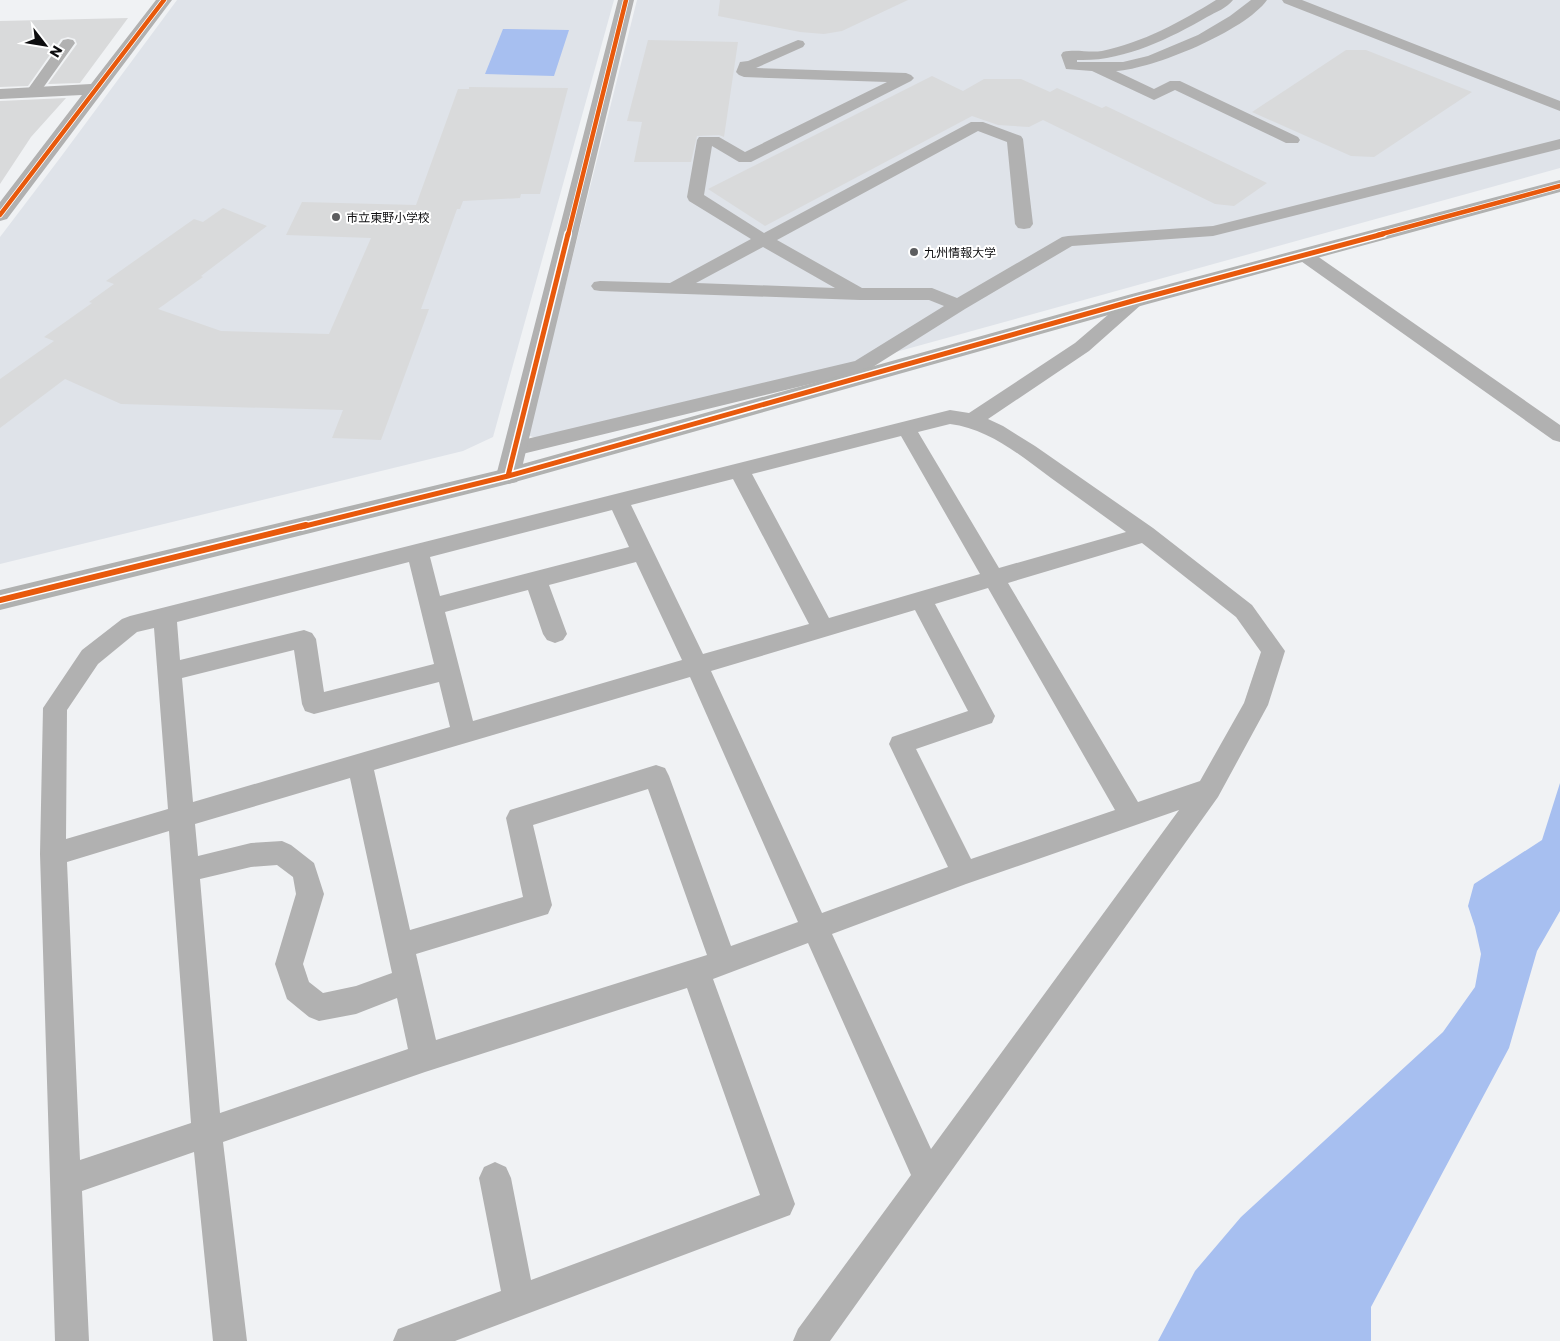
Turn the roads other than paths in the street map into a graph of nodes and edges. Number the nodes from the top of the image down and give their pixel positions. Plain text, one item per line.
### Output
1 (164, 0) edge
2 (626, 0) edge
3 (1226, 0) edge
4 (1260, 0) edge
5 (1289, 0) edge
6 (1152, 38) junction
7 (68, 43) dead end
8 (798, 44) dead end
9 (1175, 50) junction
10 (1094, 66) junction
11 (96, 89) junction
12 (33, 92) junction
13 (0, 94) edge
14 (1560, 106) edge
15 (1292, 140) dead end
16 (1560, 144) edge
17 (1560, 186) edge
18 (19, 189) junction
19 (0, 190) edge
20 (0, 215) edge
21 (1024, 224) dead end
22 (764, 240) junction
23 (1304, 255) junction
24 (600, 286) dead end
25 (674, 288) junction
26 (860, 294) junction
27 (1136, 300) junction
28 (958, 305) junction
29 (972, 420) junction
30 (906, 428) junction
31 (1560, 435) edge
32 (514, 449) junction
33 (739, 470) junction
34 (508, 476) junction
35 (618, 501) junction
36 (1145, 534) junction
37 (418, 552) junction
38 (642, 552) junction
39 (994, 579) junction
40 (536, 580) junction
41 (0, 600) edge
42 (921, 600) junction
43 (432, 607) junction
44 (165, 616) junction
45 (823, 629) junction
46 (555, 634) dead end
47 (698, 666) junction
48 (448, 670) junction
49 (170, 672) junction
50 (464, 734) junction
51 (360, 764) junction
52 (1209, 789) junction
53 (1132, 816) junction
54 (182, 817) junction
55 (52, 854) junction
56 (186, 871) junction
57 (964, 873) junction
58 (816, 928) junction
59 (400, 946) junction
60 (709, 967) junction
61 (408, 981) junction
62 (425, 1058) junction
63 (207, 1133) junction
64 (495, 1178) dead end
65 (928, 1178) junction
66 (65, 1181) junction
67 (519, 1300) junction
68 (72, 1341) edge
69 (230, 1341) edge
70 (410, 1341) edge
71 (810, 1341) edge

1 - 11 street
2 - 32 street
3 - 6 lane
4 - 9 lane
5 - 14 lane
6 - 9 lane
6 - 10 lane
7 - 12 lane
8 - 22 lane
9 - 10 lane
10 - 15 lane
11 - 12 street
11 - 18 street
12 - 13 street
16 - 28 lane
17 - 23 street
18 - 19 street
18 - 20 street
21 - 22 lane
22 - 25 lane
22 - 26 lane
23 - 27 street
23 - 31 lane
24 - 25 lane
25 - 26 lane
26 - 28 lane
27 - 29 lane
27 - 34 street
28 - 32 lane
29 - 30 lane
29 - 36 lane
30 - 33 lane
30 - 39 lane
32 - 34 street
33 - 35 lane
33 - 45 lane
34 - 41 street
35 - 37 lane
35 - 38 lane
36 - 39 lane
36 - 52 lane
37 - 43 lane
37 - 44 lane
38 - 40 lane
38 - 47 lane
39 - 42 lane
39 - 53 lane
40 - 43 lane
40 - 46 lane
42 - 45 lane
42 - 57 lane
43 - 48 lane
44 - 49 lane
44 - 55 lane
45 - 47 lane
47 - 50 lane
47 - 58 lane
48 - 49 lane
48 - 50 lane
49 - 54 lane
50 - 51 lane
51 - 54 lane
51 - 59 lane
52 - 53 lane
52 - 65 lane
53 - 57 lane
54 - 55 lane
54 - 56 lane
55 - 66 lane
56 - 61 lane
56 - 63 lane
57 - 58 lane
58 - 60 lane
58 - 65 lane
59 - 60 lane
59 - 61 lane
60 - 62 lane
60 - 67 lane
61 - 62 lane
62 - 63 lane
63 - 66 lane
63 - 69 lane
64 - 67 lane
65 - 71 lane
66 - 68 lane
67 - 70 lane

